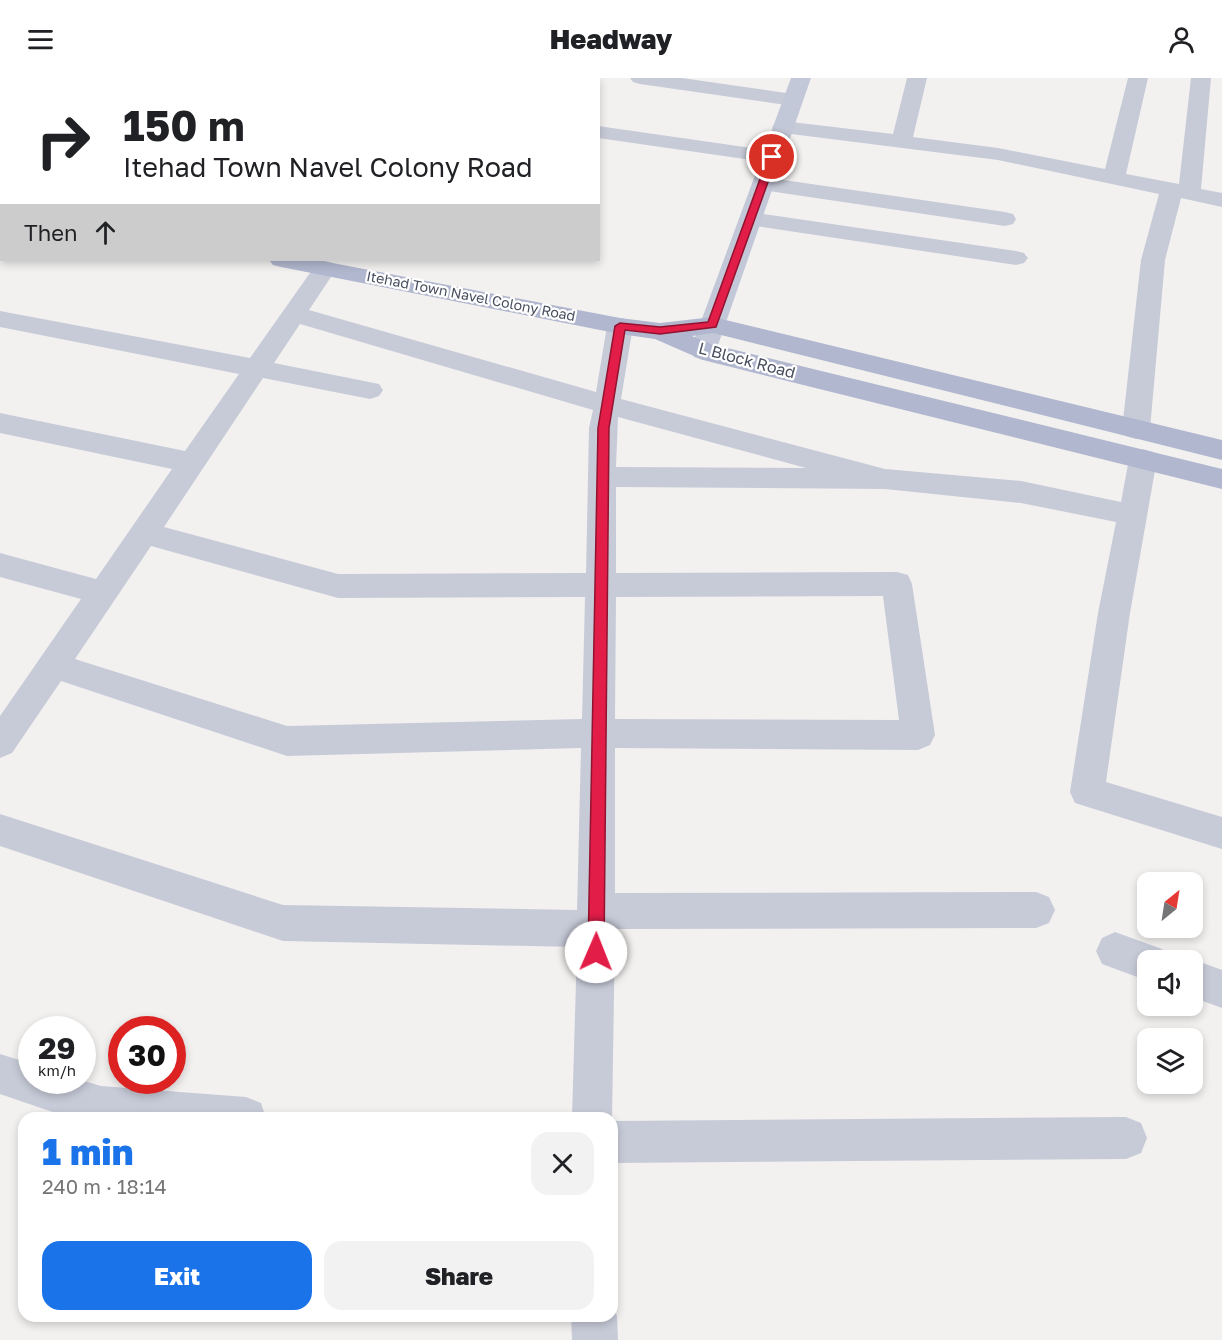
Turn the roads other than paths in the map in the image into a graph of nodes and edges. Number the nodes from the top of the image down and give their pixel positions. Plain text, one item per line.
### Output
1 (640, 78) edge
2 (801, 78) edge
3 (917, 78) edge
4 (1138, 78) edge
5 (1201, 78) edge
6 (793, 100) junction
7 (783, 128) junction
8 (600, 132) edge
9 (901, 143) junction
10 (772, 157) junction
11 (1114, 177) junction
12 (763, 184) junction
13 (1180, 191) junction
14 (1222, 200) edge
15 (750, 219) junction
16 (1005, 219) dead end
17 (1016, 258) dead end
18 (287, 261) edge
19 (326, 267) junction
20 (294, 314) junction
21 (0, 319) edge
22 (712, 325) junction
23 (620, 326) junction
24 (660, 331) junction
25 (703, 351) junction
26 (258, 369) junction
27 (370, 390) dead end
28 (607, 405) junction
29 (0, 423) edge
30 (1136, 429) junction
31 (1222, 450) edge
32 (1143, 459) junction
33 (193, 463) junction
34 (603, 477) junction
35 (885, 479) junction
36 (1222, 479) edge
37 (1133, 515) junction
38 (145, 533) junction
39 (0, 565) edge
40 (601, 584) junction
41 (103, 593) junction
42 (54, 665) junction
43 (599, 733) junction
44 (3, 735) edge
45 (0, 830) edge
46 (1222, 833) edge
47 (1036, 910) dead end
48 (596, 920) junction
49 (1203, 982) edge
50 (1222, 989) edge
51 (0, 1074) edge
52 (166, 1112) edge
53 (593, 1112) edge
54 (1126, 1138) dead end
55 (618, 1142) edge
56 (594, 1322) edge
57 (595, 1340) edge

1 - 6 street
2 - 6 street
3 - 9 street
4 - 11 street
5 - 13 street
6 - 7 street
7 - 9 street
7 - 10 street
8 - 10 street
9 - 11 street
10 - 12 street
11 - 13 street
12 - 15 street
12 - 16 street
13 - 14 street
13 - 30 street
15 - 17 street
15 - 22 street
18 - 19 main road, Itehad Town Navel Colony Road
19 - 20 street
19 - 23 main road, Itehad Town Navel Colony Road
20 - 26 street
20 - 28 street
21 - 26 street
22 - 24 main road, L Block Road
22 - 25 street
22 - 30 main road, L Block Road
23 - 24 main road, Itehad Town Navel Colony Road
23 - 28 street
24 - 25 main road, L Block Road
25 - 32 main road, L Block Road
26 - 27 street
26 - 33 street
28 - 34 street
28 - 35 street
29 - 33 street
30 - 31 main road, L Block Road
32 - 36 main road, L Block Road
32 - 37 street
33 - 38 street
34 - 35 street
34 - 40 street
35 - 37 street
37 - 46 street
38 - 40 street
38 - 41 street
39 - 41 street
40 - 43 street
40 - 43 street
41 - 42 street
42 - 43 street
42 - 44 street
43 - 48 street
45 - 48 street
47 - 48 street
48 - 53 street
49 - 50 street
51 - 52 street
54 - 55 street
56 - 57 street

